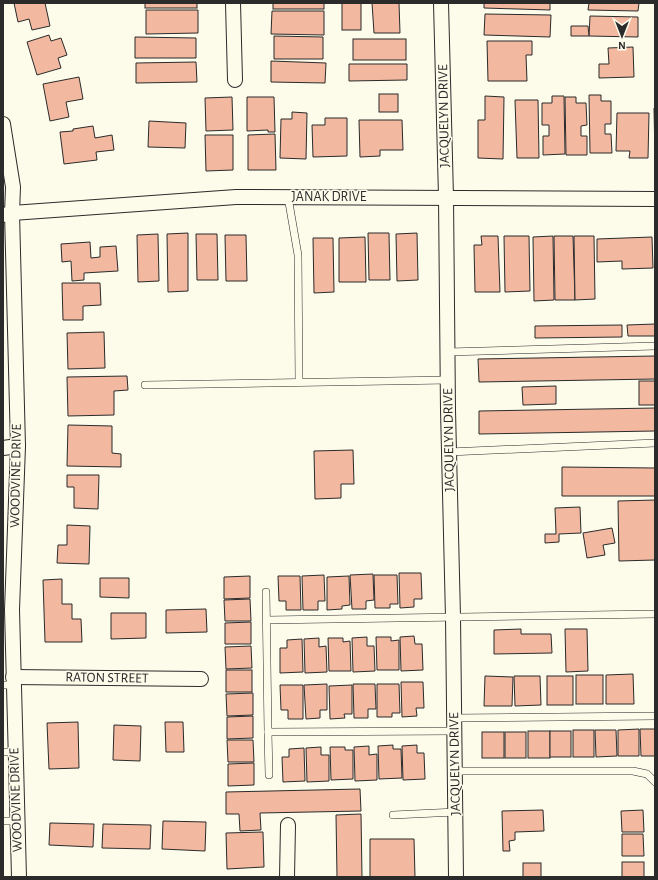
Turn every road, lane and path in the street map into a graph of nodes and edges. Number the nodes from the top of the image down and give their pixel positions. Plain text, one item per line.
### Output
1 (233, 3) edge
2 (441, 3) edge
3 (235, 80) dead end
4 (3, 124) edge
5 (288, 198) junction
6 (446, 198) junction
7 (655, 199) edge
8 (8, 214) edge
9 (655, 346) edge
10 (448, 352) junction
11 (448, 380) junction
12 (299, 382) junction
13 (145, 385) dead end
14 (655, 443) edge
15 (18, 446) junction
16 (3, 448) edge
17 (449, 452) junction
18 (266, 592) dead end
19 (655, 614) edge
20 (453, 617) junction
21 (267, 620) junction
22 (201, 679) dead end
23 (10, 682) edge
24 (655, 716) edge
25 (454, 725) junction
26 (268, 732) junction
27 (9, 752) edge
28 (456, 771) junction
29 (269, 775) dead end
30 (655, 782) edge
31 (456, 812) junction
32 (393, 815) dead end
33 (3, 821) edge
34 (17, 821) junction
35 (288, 826) dead end
36 (19, 877) edge
37 (287, 877) edge
38 (456, 877) edge

1 - 3 street
2 - 6 street, JACQUELYN DRIVE
4 - 8 street, WOODVINE DRIVE
5 - 6 street, JANAK DRIVE
5 - 8 street, JANAK DRIVE
5 - 12 lane
6 - 7 street, JANAK DRIVE
6 - 10 street, JACQUELYN DRIVE
8 - 15 street, WOODVINE DRIVE
9 - 10 lane
10 - 11 street, JACQUELYN DRIVE
11 - 12 lane
11 - 17 street, JACQUELYN DRIVE
12 - 13 lane
14 - 17 lane
15 - 16 street
15 - 23 street, WOODVINE DRIVE
17 - 20 street, JACQUELYN DRIVE
18 - 21 lane
19 - 20 lane
20 - 21 lane
20 - 25 street, JACQUELYN DRIVE
21 - 26 lane
22 - 23 street, RATON STREET
23 - 27 street, WOODVINE DRIVE
24 - 25 lane
25 - 26 lane
25 - 28 street, JACQUELYN DRIVE
26 - 29 lane
27 - 34 street, WOODVINE DRIVE
28 - 30 lane
28 - 31 street, JACQUELYN DRIVE
31 - 32 lane
31 - 38 street, JACQUELYN DRIVE
33 - 34 lane
34 - 36 street, WOODVINE DRIVE
35 - 37 street

